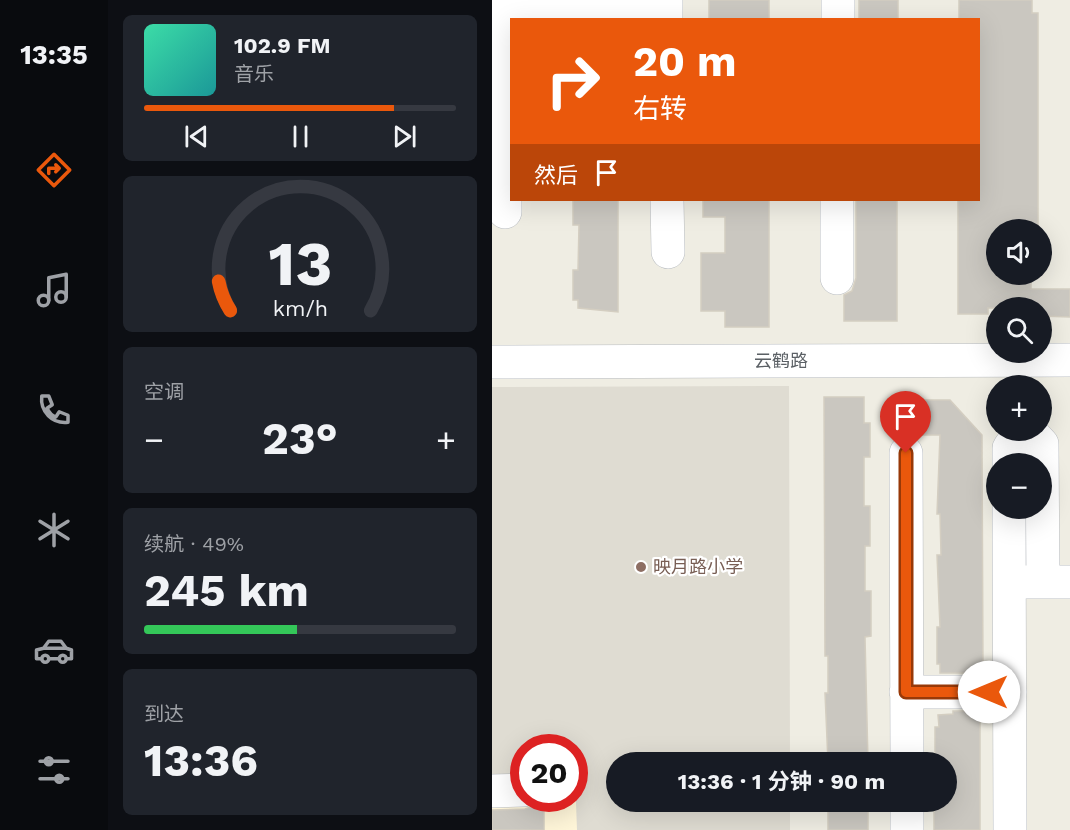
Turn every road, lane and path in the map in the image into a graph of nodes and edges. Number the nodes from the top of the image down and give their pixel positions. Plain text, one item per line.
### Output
1 (666, 0) edge
2 (838, 0) edge
3 (637, 18) edge
4 (666, 18) edge
5 (838, 18) edge
6 (498, 88) edge
7 (508, 171) edge
8 (667, 201) edge
9 (837, 201) edge
10 (505, 212) dead end
11 (668, 252) dead end
12 (837, 278) dead end
13 (1070, 360) edge
14 (492, 362) edge
15 (1025, 373) edge
16 (1039, 441) edge
17 (906, 453) dead end
18 (1010, 519) edge
19 (1010, 582) junction
20 (1056, 582) edge
21 (906, 692) junction
22 (1010, 692) junction
23 (907, 752) edge
24 (492, 790) edge
25 (510, 790) edge
26 (907, 812) edge
27 (907, 830) edge
28 (1010, 830) edge

1 - 4 street
2 - 5 street
3 - 6 street
6 - 7 street
7 - 10 street
8 - 11 street
9 - 12 street
13 - 15 street, 云鹤路
14 - 15 street, 云鹤路
16 - 20 street
17 - 21 street
18 - 19 street
19 - 20 street
19 - 22 street
21 - 22 street
21 - 23 street
22 - 28 street
24 - 25 street
26 - 27 street

